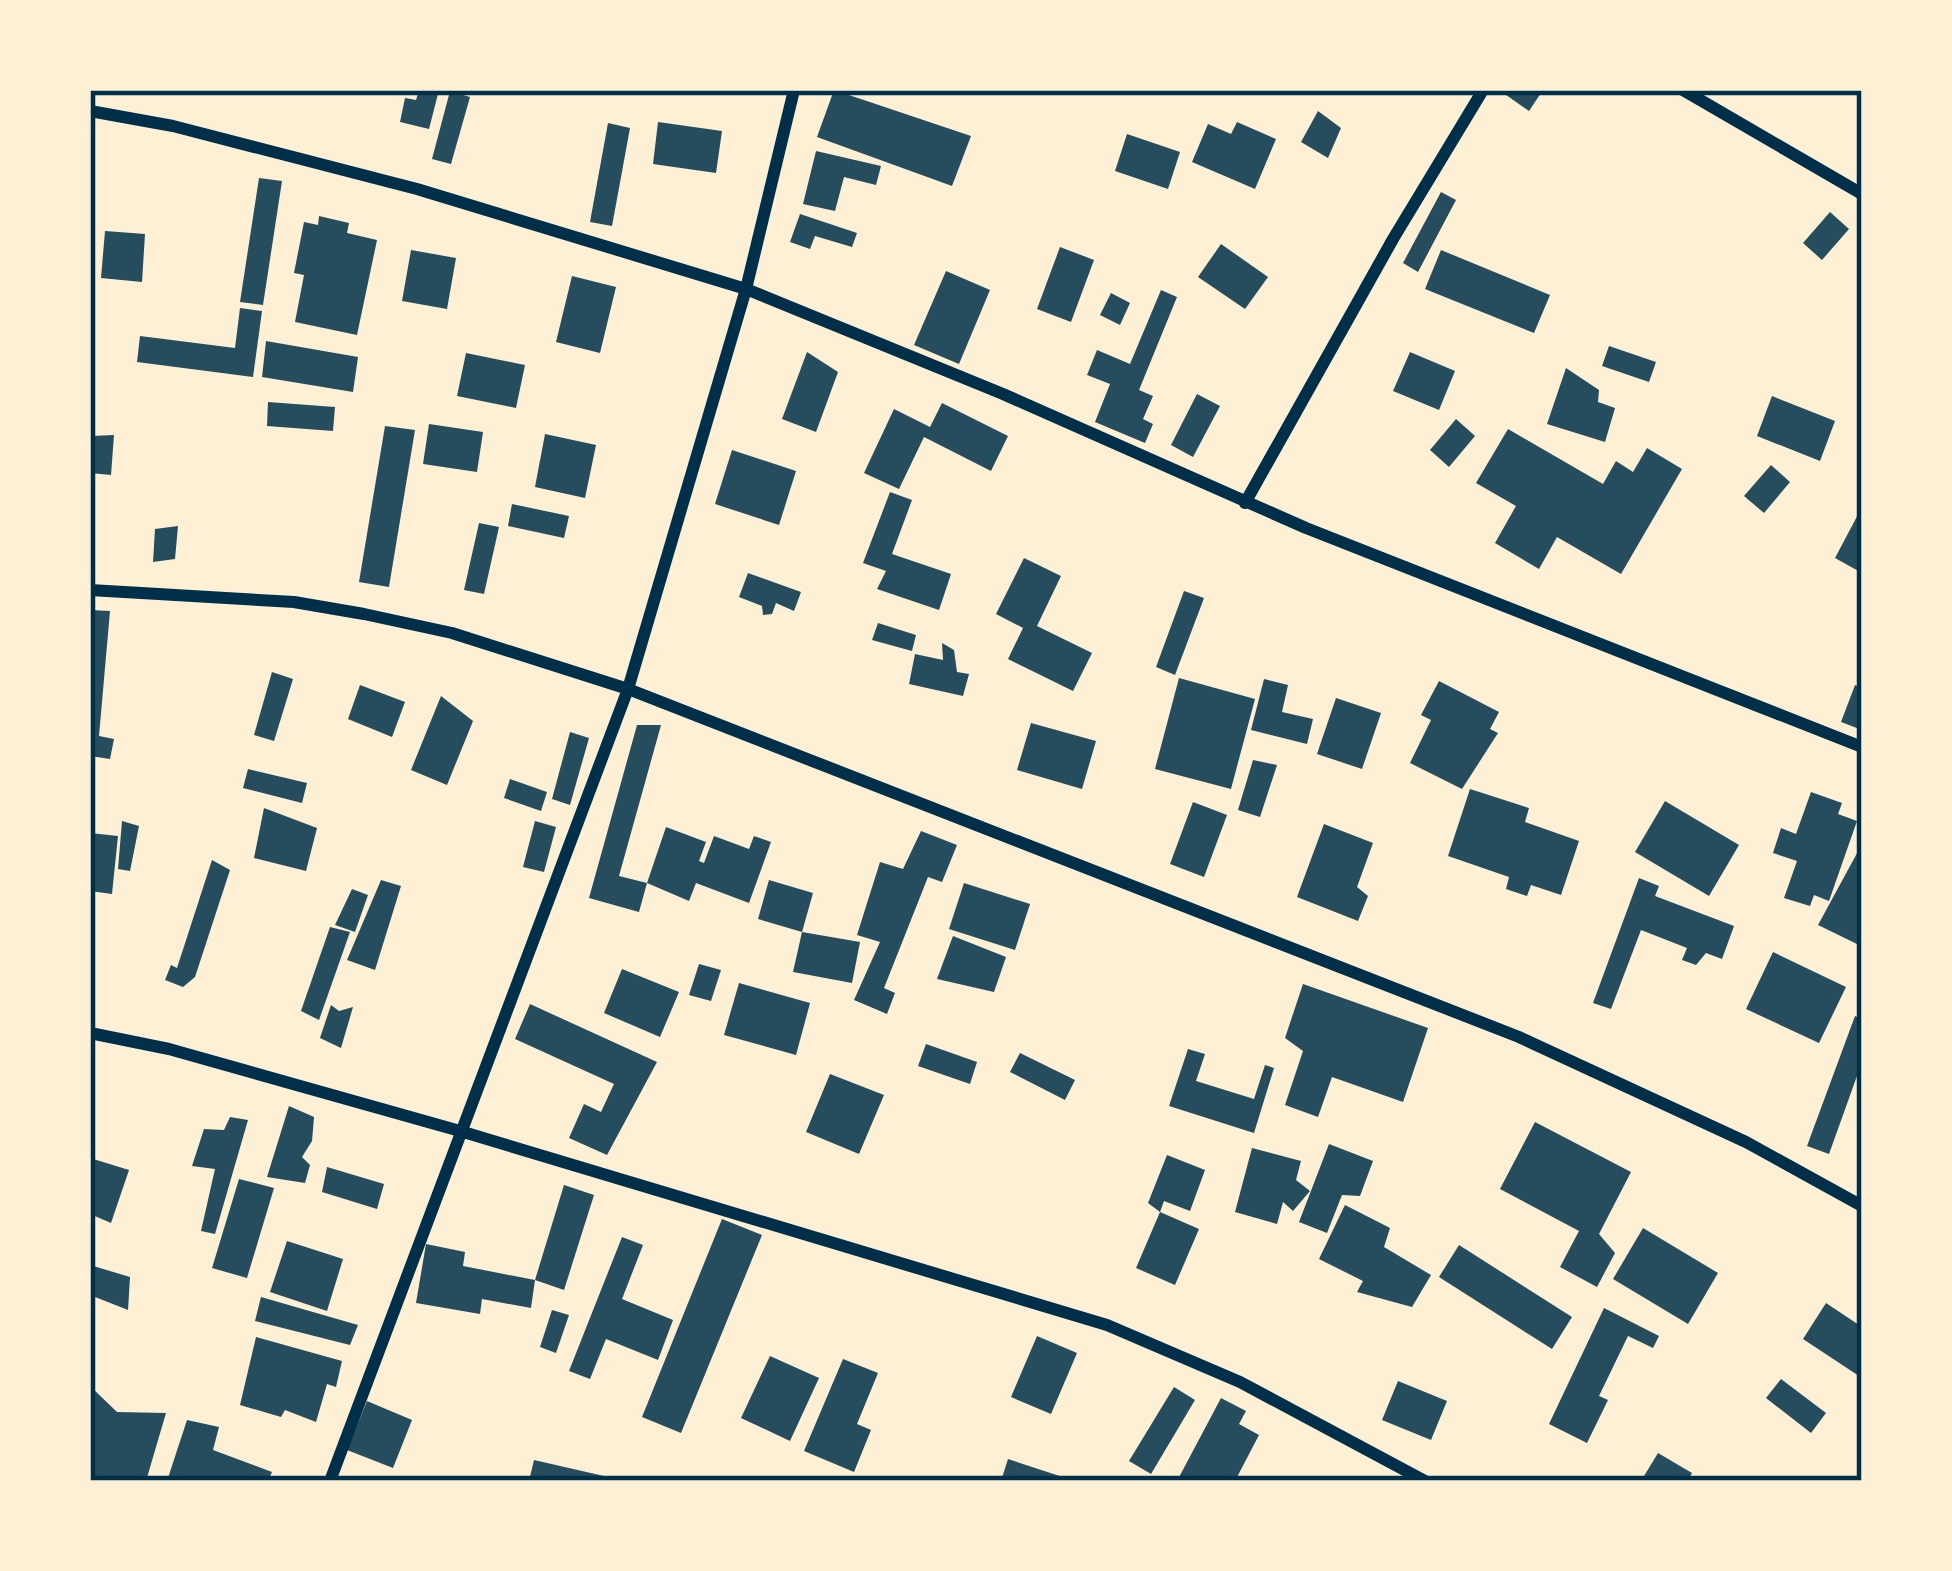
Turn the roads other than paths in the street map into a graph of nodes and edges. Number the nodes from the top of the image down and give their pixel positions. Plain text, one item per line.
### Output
1 (794, 90) edge
2 (1484, 90) edge
3 (1683, 90) edge
4 (90, 111) edge
5 (1862, 194) edge
6 (746, 289) junction
7 (1245, 503) junction
8 (90, 590) edge
9 (628, 688) junction
10 (1862, 747) edge
11 (90, 1033) edge
12 (460, 1131) junction
13 (1862, 1206) edge
14 (330, 1481) edge
15 (1425, 1481) edge

1 - 6 street
2 - 7 street
3 - 5 street
4 - 6 street
6 - 7 street
6 - 9 street
7 - 10 street
8 - 9 street
9 - 12 street
9 - 13 street
11 - 12 street
12 - 14 street
12 - 15 street

